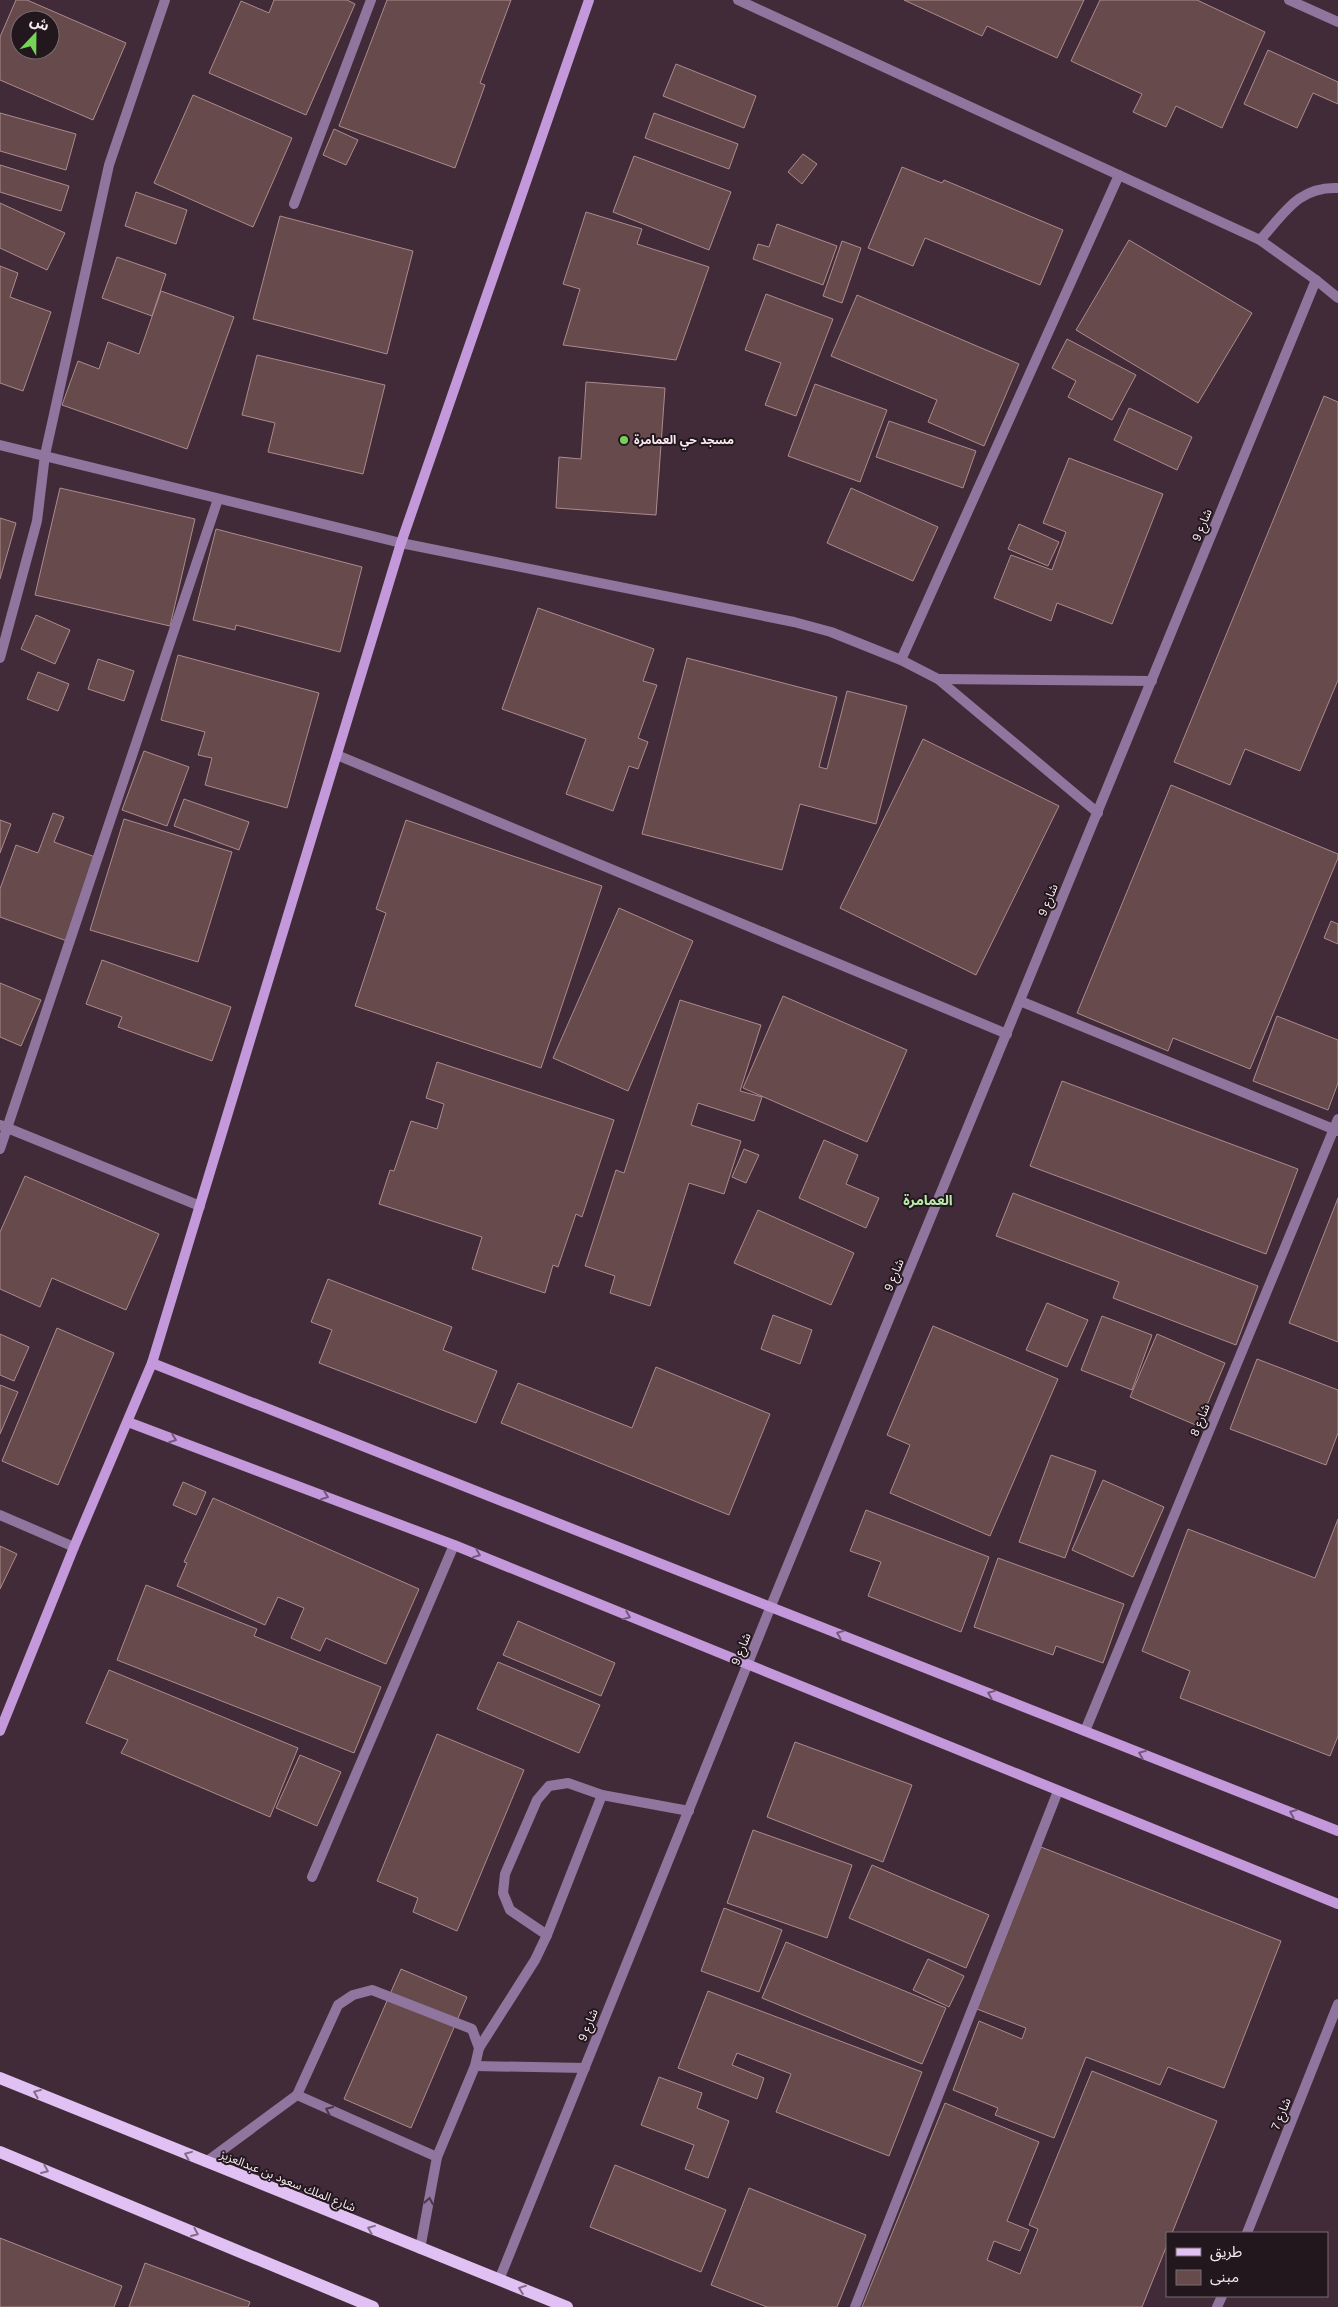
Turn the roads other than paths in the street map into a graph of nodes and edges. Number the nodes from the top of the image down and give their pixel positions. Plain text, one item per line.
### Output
1 (165, 0) edge
2 (371, 0) edge
3 (589, 0) edge
4 (738, 0) edge
5 (1289, 0) edge
6 (1338, 22) edge
7 (1119, 175) junction
8 (1338, 188) edge
9 (294, 204) dead end
10 (1260, 240) junction
11 (1316, 280) junction
12 (1338, 298) edge
13 (0, 445) edge
14 (45, 455) junction
15 (218, 499) junction
16 (401, 543) junction
17 (0, 658) edge
18 (901, 660) junction
19 (938, 679) junction
20 (1152, 681) junction
21 (337, 755) junction
22 (1098, 812) junction
23 (1020, 1001) junction
24 (1006, 1034) junction
25 (1338, 1118) edge
26 (4, 1127) edge
27 (1336, 1130) edge
28 (0, 1149) edge
29 (200, 1206) junction
30 (152, 1363) junction
31 (128, 1422) junction
32 (0, 1516) edge
33 (454, 1545) junction
34 (74, 1547) junction
35 (772, 1606) junction
36 (748, 1666) junction
37 (0, 1731) edge
38 (1085, 1731) junction
39 (1058, 1791) junction
40 (602, 1795) junction
41 (689, 1811) junction
42 (1338, 1832) edge
43 (312, 1877) dead end
44 (1338, 1904) edge
45 (547, 1935) junction
46 (1338, 2004) edge
47 (479, 2048) junction
48 (475, 2066) junction
49 (584, 2068) junction
50 (0, 2078) edge
51 (297, 2096) junction
52 (0, 2152) edge
53 (437, 2157) junction
54 (206, 2162) junction
55 (1246, 2232) edge
56 (420, 2249) junction
57 (499, 2280) junction
58 (373, 2307) edge
59 (567, 2307) edge
60 (855, 2307) edge

1 - 14 street
2 - 9 street
3 - 16 street
4 - 7 street
5 - 6 street
7 - 10 street
7 - 18 street
8 - 10 street
10 - 11 street
11 - 12 street
11 - 20 street, شارع 9
13 - 14 street
14 - 15 street
14 - 17 street
15 - 16 street
15 - 26 street
16 - 18 street
16 - 21 street
18 - 19 street
19 - 20 street
19 - 22 street
20 - 22 street, شارع 9
21 - 24 street
21 - 29 street
22 - 23 street, شارع 9
23 - 24 street, شارع 9
23 - 27 street
24 - 35 street, شارع 9
25 - 27 street, شارع 8
26 - 28 street
26 - 29 street
27 - 38 street, شارع 8
29 - 30 street
30 - 31 street
30 - 35 street
31 -> 33 street
31 - 34 street
32 - 34 street
33 -> 36 street
33 - 43 street
34 - 37 street
35 - 36 street, شارع 9
38 -> 35 street
36 - 39 street
36 - 41 street, شارع 9
42 -> 38 street
39 - 44 street
39 - 60 street
40 - 41 street
40 - 45 street
40 - 45 street
41 - 49 street, شارع 9
45 - 47 street
46 - 55 street, شارع 7
47 - 48 street
47 - 51 street
48 - 49 street
48 - 53 street
49 - 57 street, شارع 9
54 -> 50 main road, شارع الملك سعود بن عبدالعزيز
53 -> 51 street
51 - 54 street
52 -> 58 main road
56 -> 53 street
56 -> 54 main road, شارع الملك سعود بن عبدالعزيز
56 - 57 main road, شارع الملك سعود بن عبدالعزيز
59 -> 57 main road, شارع الملك سعود بن عبدالعزيز

